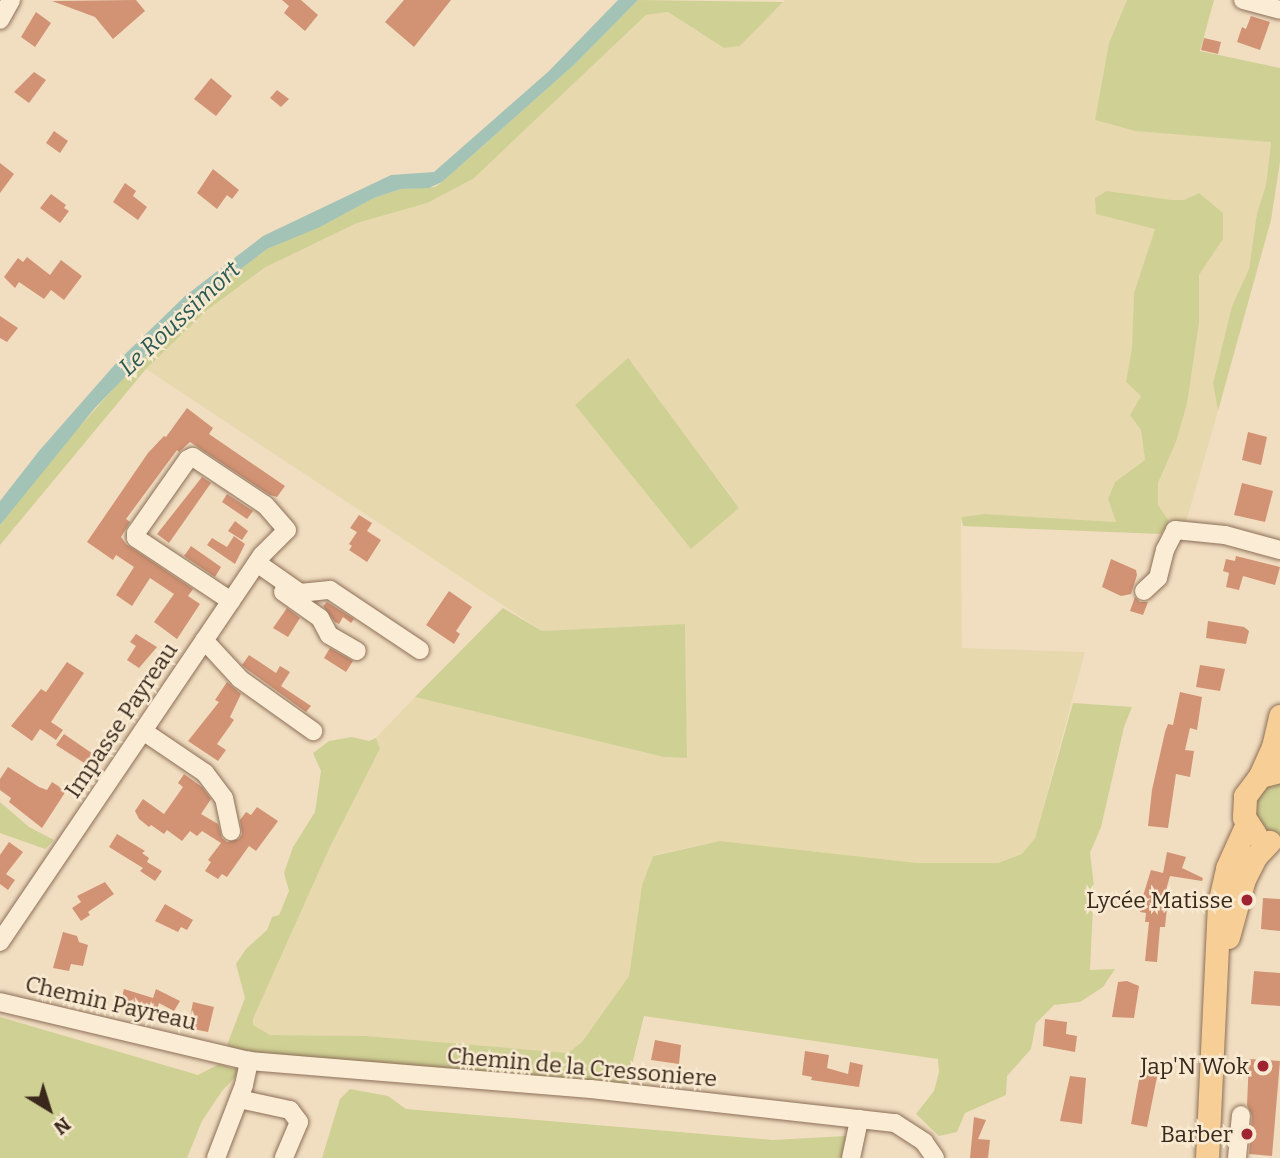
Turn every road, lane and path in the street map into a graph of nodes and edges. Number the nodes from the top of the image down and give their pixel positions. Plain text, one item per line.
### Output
1 (11, 0) edge
2 (1243, 0) edge
3 (1280, 10) edge
4 (0, 20) edge
5 (1280, 550) edge
6 (254, 567) junction
7 (1144, 591) dead end
8 (231, 601) junction
9 (204, 640) junction
10 (420, 650) dead end
11 (357, 651) dead end
12 (1280, 716) edge
13 (143, 731) junction
14 (313, 731) dead end
15 (1270, 774) edge
16 (1247, 824) junction
17 (231, 831) dead end
18 (1275, 843) edge
19 (0, 942) edge
20 (0, 1002) edge
21 (1211, 1020) junction
22 (210, 1052) joint
23 (249, 1061) junction
24 (239, 1100) junction
25 (1241, 1115) dead end
26 (859, 1119) junction
27 (216, 1158) edge
28 (284, 1158) edge
29 (851, 1158) edge
30 (935, 1158) edge
31 (1207, 1158) edge
32 (1237, 1158) edge

1 - 4 street
2 - 3 street
5 - 7 street
6 - 8 street, Impasse Payreau
6 - 8 street, Impasse Payreau
6 - 10 street
6 - 11 street
8 - 9 street, Impasse Payreau
9 - 13 street, Impasse Payreau
9 - 14 street
12 - 15 main road
13 - 17 street
13 - 19 street, Impasse Payreau
15 - 16 main road
16 - 18 main road
16 - 21 main road
18 - 21 main road
20 - 22 street, Chemin Payreau
21 - 31 main road
22 - 23 street, Chemin de la Cressoniere
23 - 24 street
23 - 26 street, Chemin de la Cressoniere
24 - 27 street
24 - 28 street
25 - 32 street
26 - 29 street
26 - 30 street, Chemin de la Cressoniere

